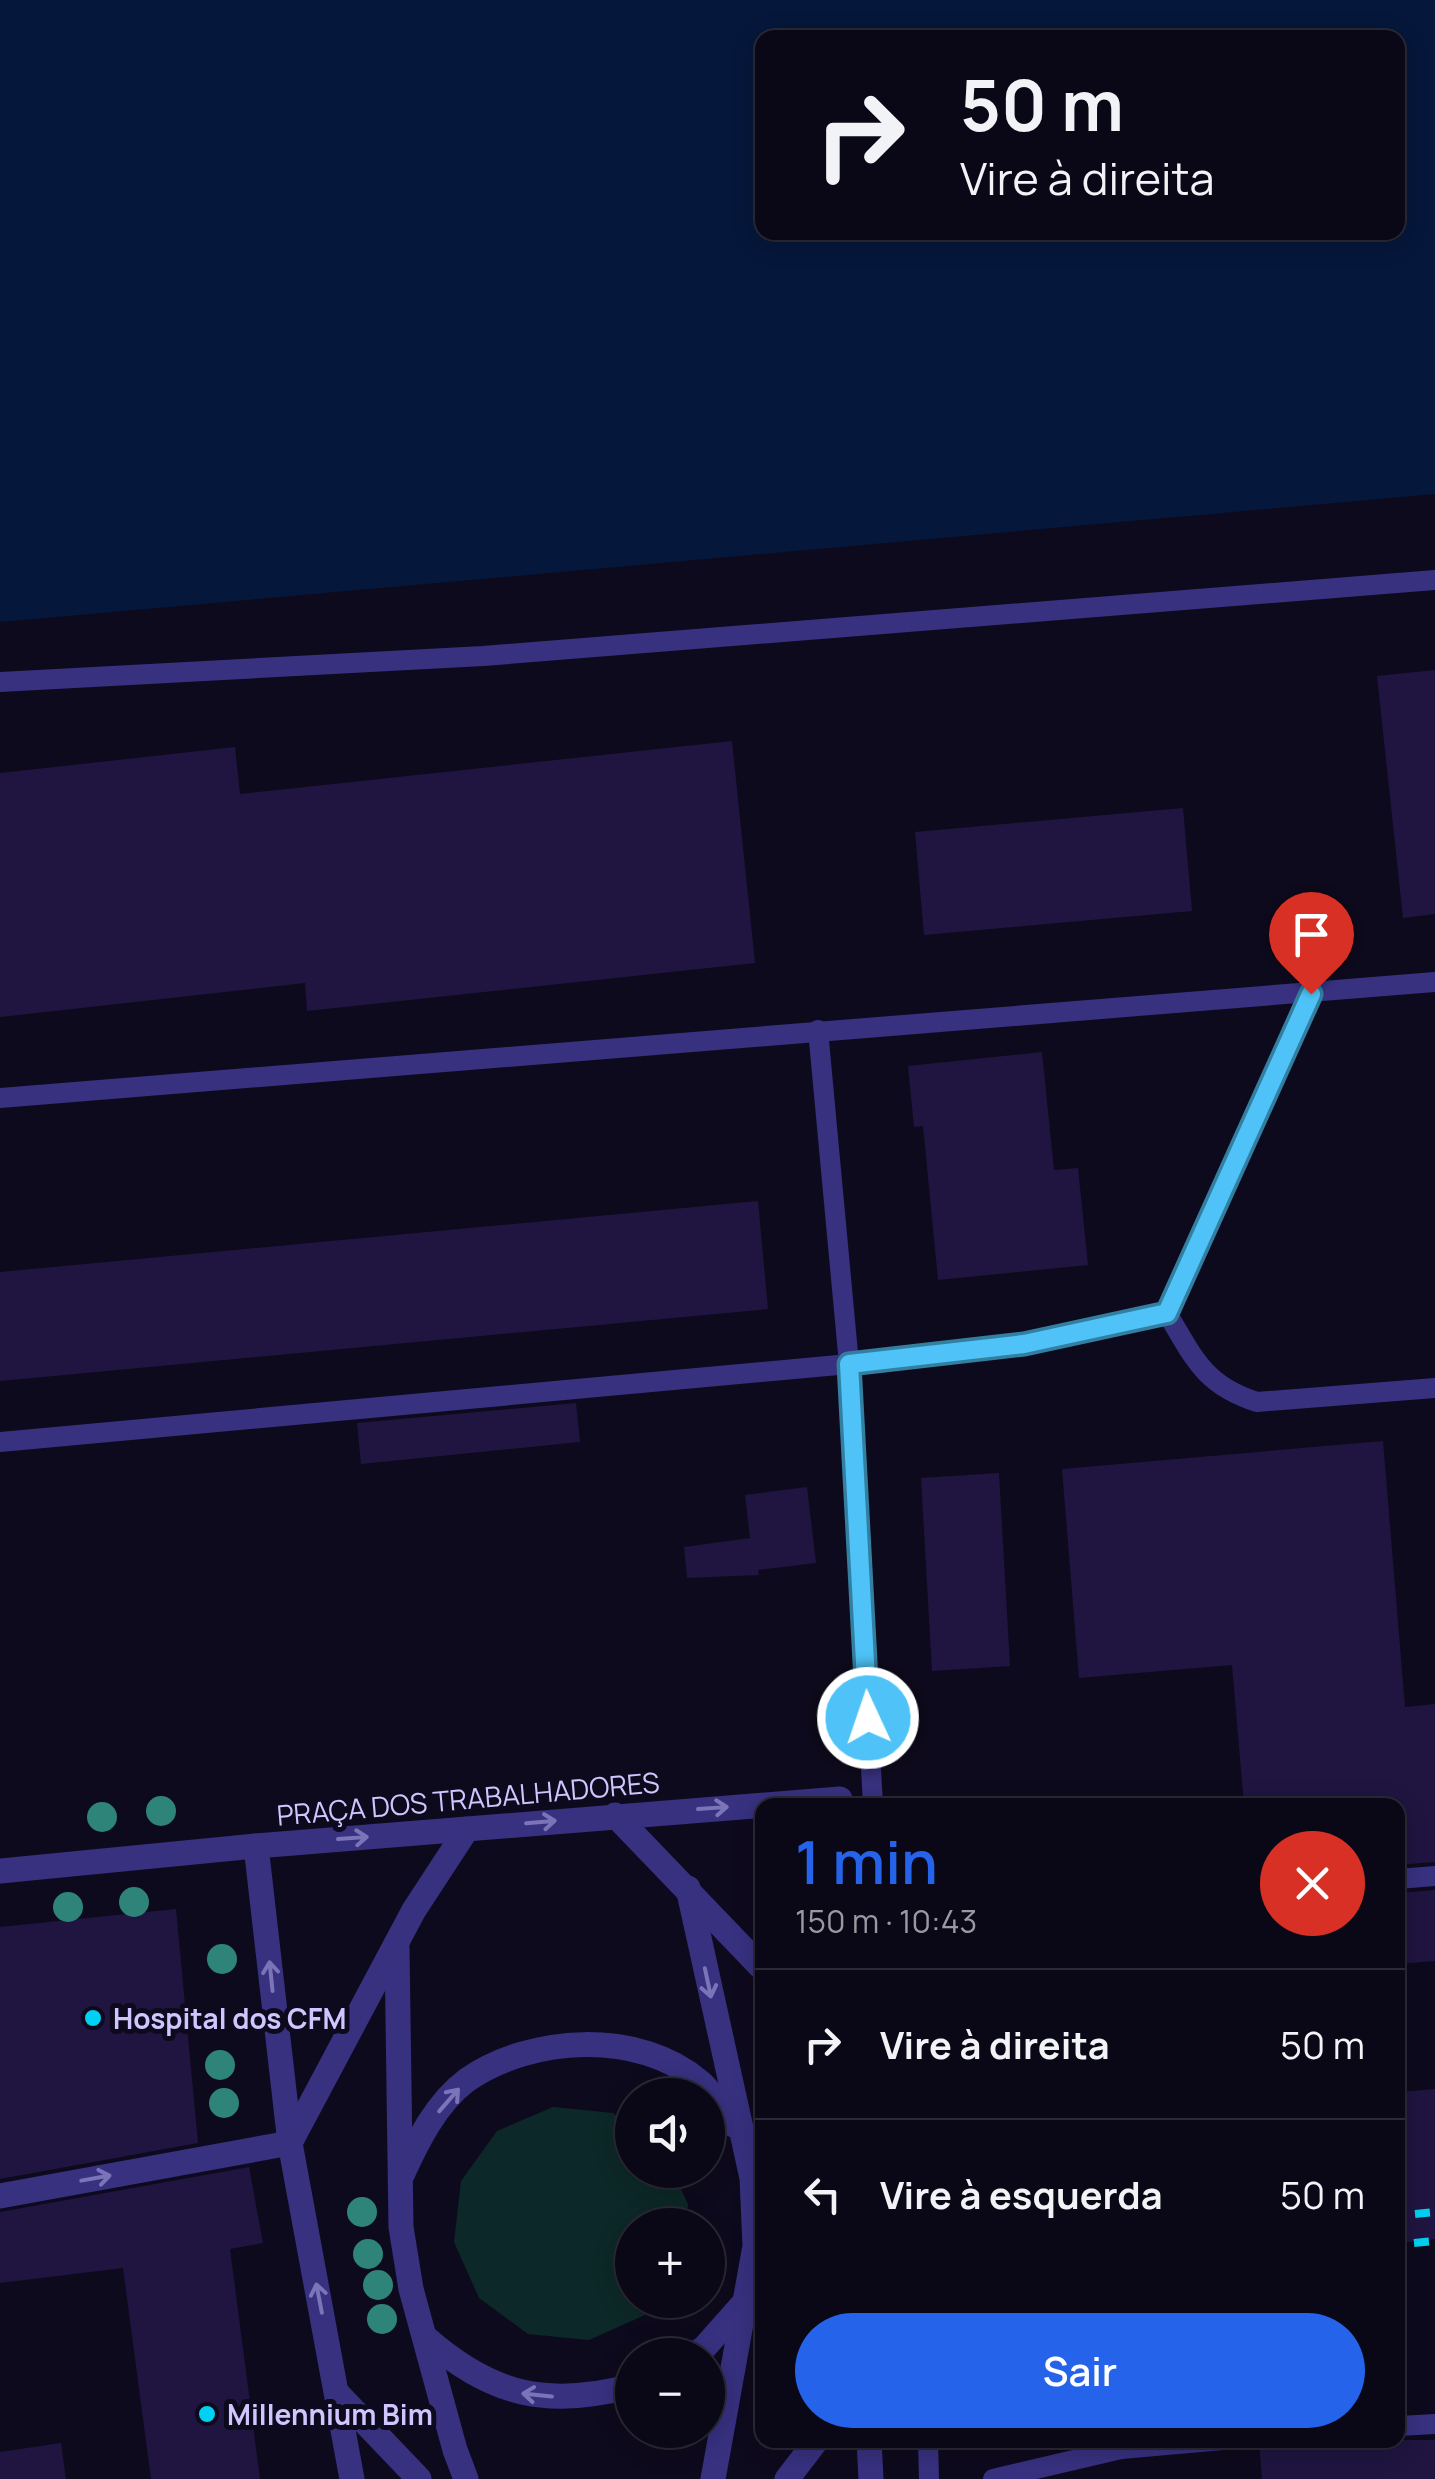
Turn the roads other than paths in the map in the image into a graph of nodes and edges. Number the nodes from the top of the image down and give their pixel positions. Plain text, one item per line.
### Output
1 (1435, 580) edge
2 (0, 682) edge
3 (1435, 982) edge
4 (1311, 994) junction
5 (818, 1030) junction
6 (0, 1098) edge
7 (1167, 1313) junction
8 (849, 1364) junction
9 (1435, 1388) edge
10 (0, 1442) edge
11 (873, 1798) edge
12 (755, 1807) edge
13 (616, 1815) junction
14 (466, 1829) junction
15 (256, 1846) junction
16 (0, 1871) edge
17 (1435, 1876) edge
18 (1405, 1878) edge
19 (688, 1888) junction
20 (397, 1942) junction
21 (755, 1960) edge
22 (740, 2132) junction
23 (290, 2143) junction
24 (399, 2183) junction
25 (0, 2196) edge
26 (743, 2304) junction
27 (426, 2338) junction
28 (713, 2338) edge
29 (615, 2390) edge
30 (337, 2393) junction
31 (1435, 2424) edge
32 (1405, 2426) edge
33 (811, 2448) edge
34 (869, 2448) edge
35 (928, 2448) edge
36 (1109, 2448) edge
37 (871, 2475) edge
38 (352, 2479) edge
39 (418, 2479) edge
40 (466, 2479) edge
41 (712, 2479) edge
42 (787, 2479) edge
43 (930, 2479) edge
44 (993, 2479) edge

1 - 2 lane
3 - 4 lane
4 - 5 lane
4 - 7 lane
5 - 6 lane
5 - 8 lane
7 - 8 lane
7 - 9 lane
8 - 10 lane
8 - 11 lane
13 -> 12 street, PRAÇA DOS TRABALHADORES
14 -> 13 street, PRAÇA DOS TRABALHADORES
13 - 19 street
15 -> 14 street, PRAÇA DOS TRABALHADORES
14 - 20 street
15 - 16 street
23 -> 15 street, PRAÇA DOS TRABALHADORES
17 - 18 lane
19 - 21 street
19 -> 22 street
20 - 23 street
20 - 24 street
24 -> 22 street
22 - 26 street
25 -> 23 street
30 -> 23 street, PRAÇA DOS TRABALHADORES
24 - 27 street
26 - 28 street
26 - 41 street
29 -> 27 street
27 - 40 street
30 - 38 street, PRAÇA DOS TRABALHADORES
30 - 39 street
31 - 32 lane
33 - 42 street
34 - 37 street
35 - 43 lane
36 - 44 lane

